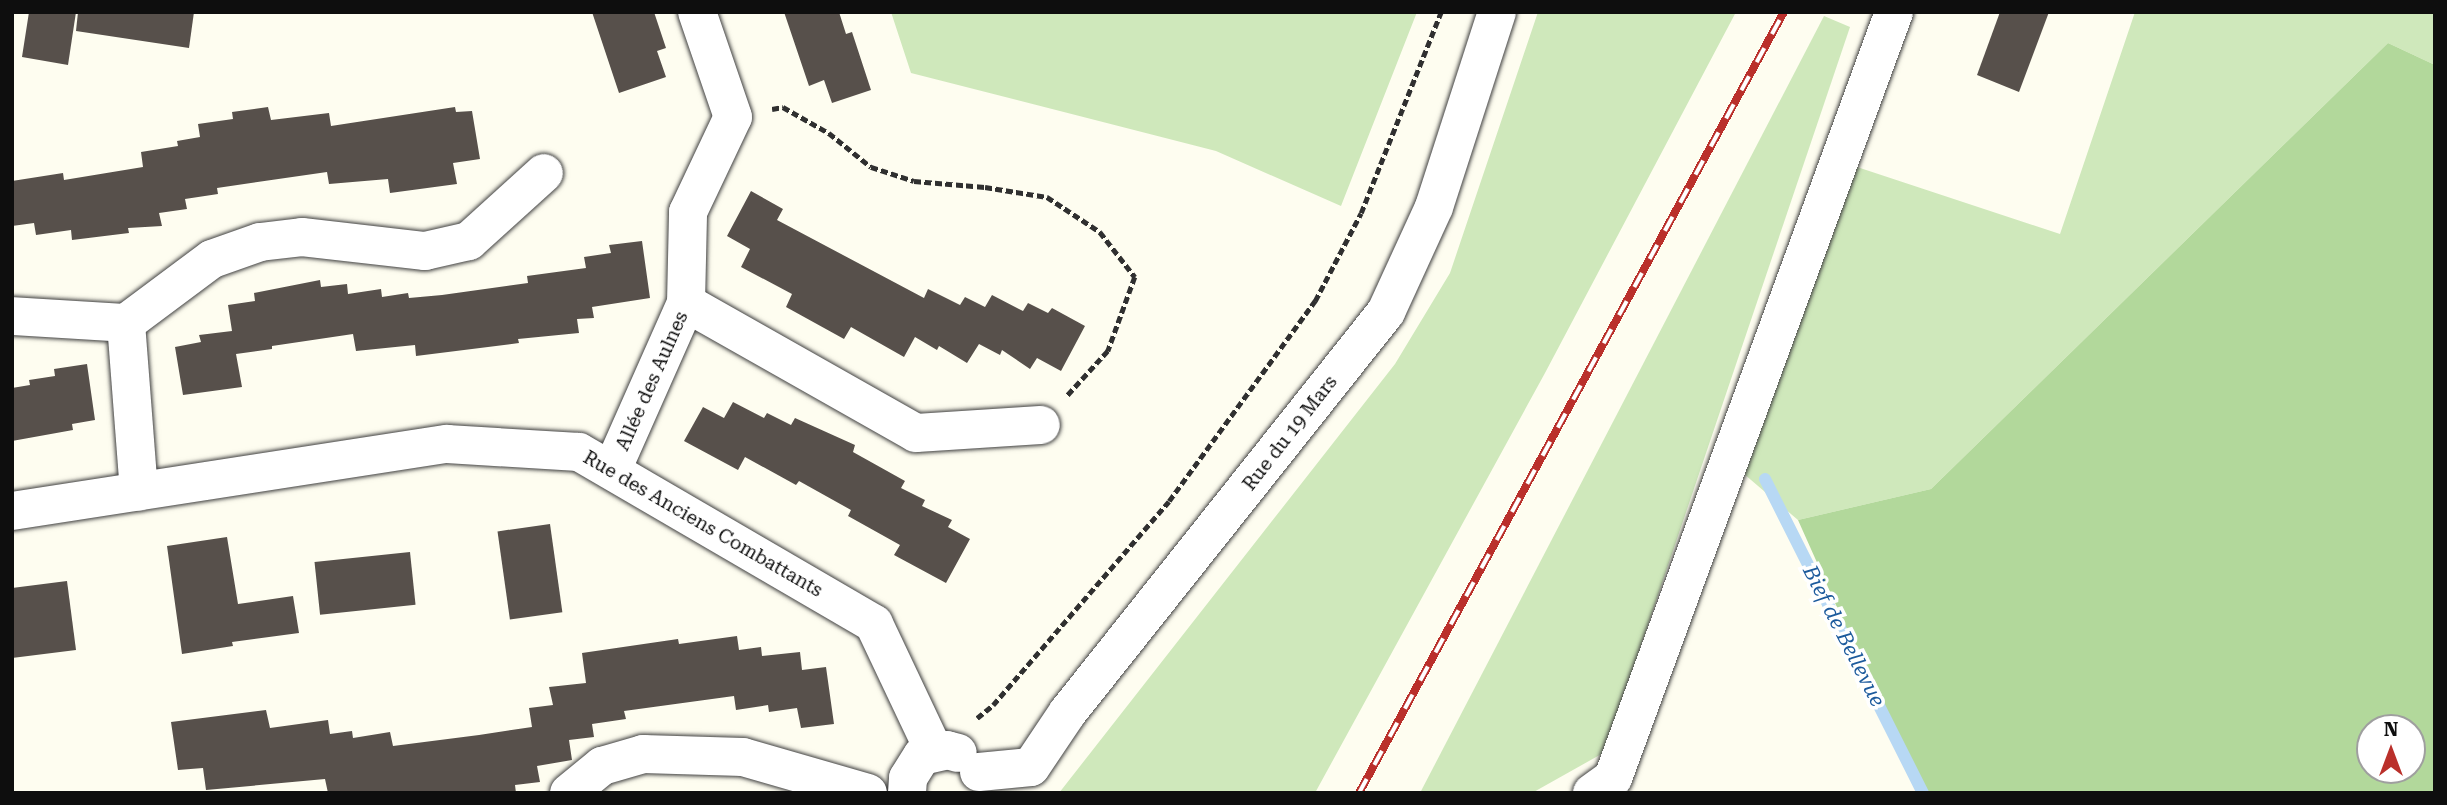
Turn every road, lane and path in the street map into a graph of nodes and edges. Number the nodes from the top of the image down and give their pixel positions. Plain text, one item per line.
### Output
1 (697, 12) edge
2 (1441, 12) edge
3 (1497, 12) edge
4 (1894, 12) edge
5 (733, 117) junction
6 (544, 173) dead end
7 (686, 303) junction
8 (12, 316) edge
9 (126, 323) junction
10 (1041, 425) joint
11 (612, 470) junction
12 (139, 492) junction
13 (12, 511) edge
14 (934, 751) junction
15 (980, 783) edge
16 (569, 793) edge
17 (868, 793) edge
18 (907, 793) edge
19 (1592, 793) edge

1 - 5 street
2 - 14 path
3 - 15 street, Rue du 19 Mars
4 - 19 street
5 - 7 street, Allée des Aulnes
5 - 10 path
6 - 9 street
7 - 10 street
7 - 11 street, Allée des Aulnes
8 - 9 street
9 - 12 street
11 - 12 street, Rue des Anciens Combattants
11 - 14 street, Rue des Anciens Combattants
12 - 13 street, Rue des Anciens Combattants
14 - 15 street
14 - 18 street
16 - 17 street

